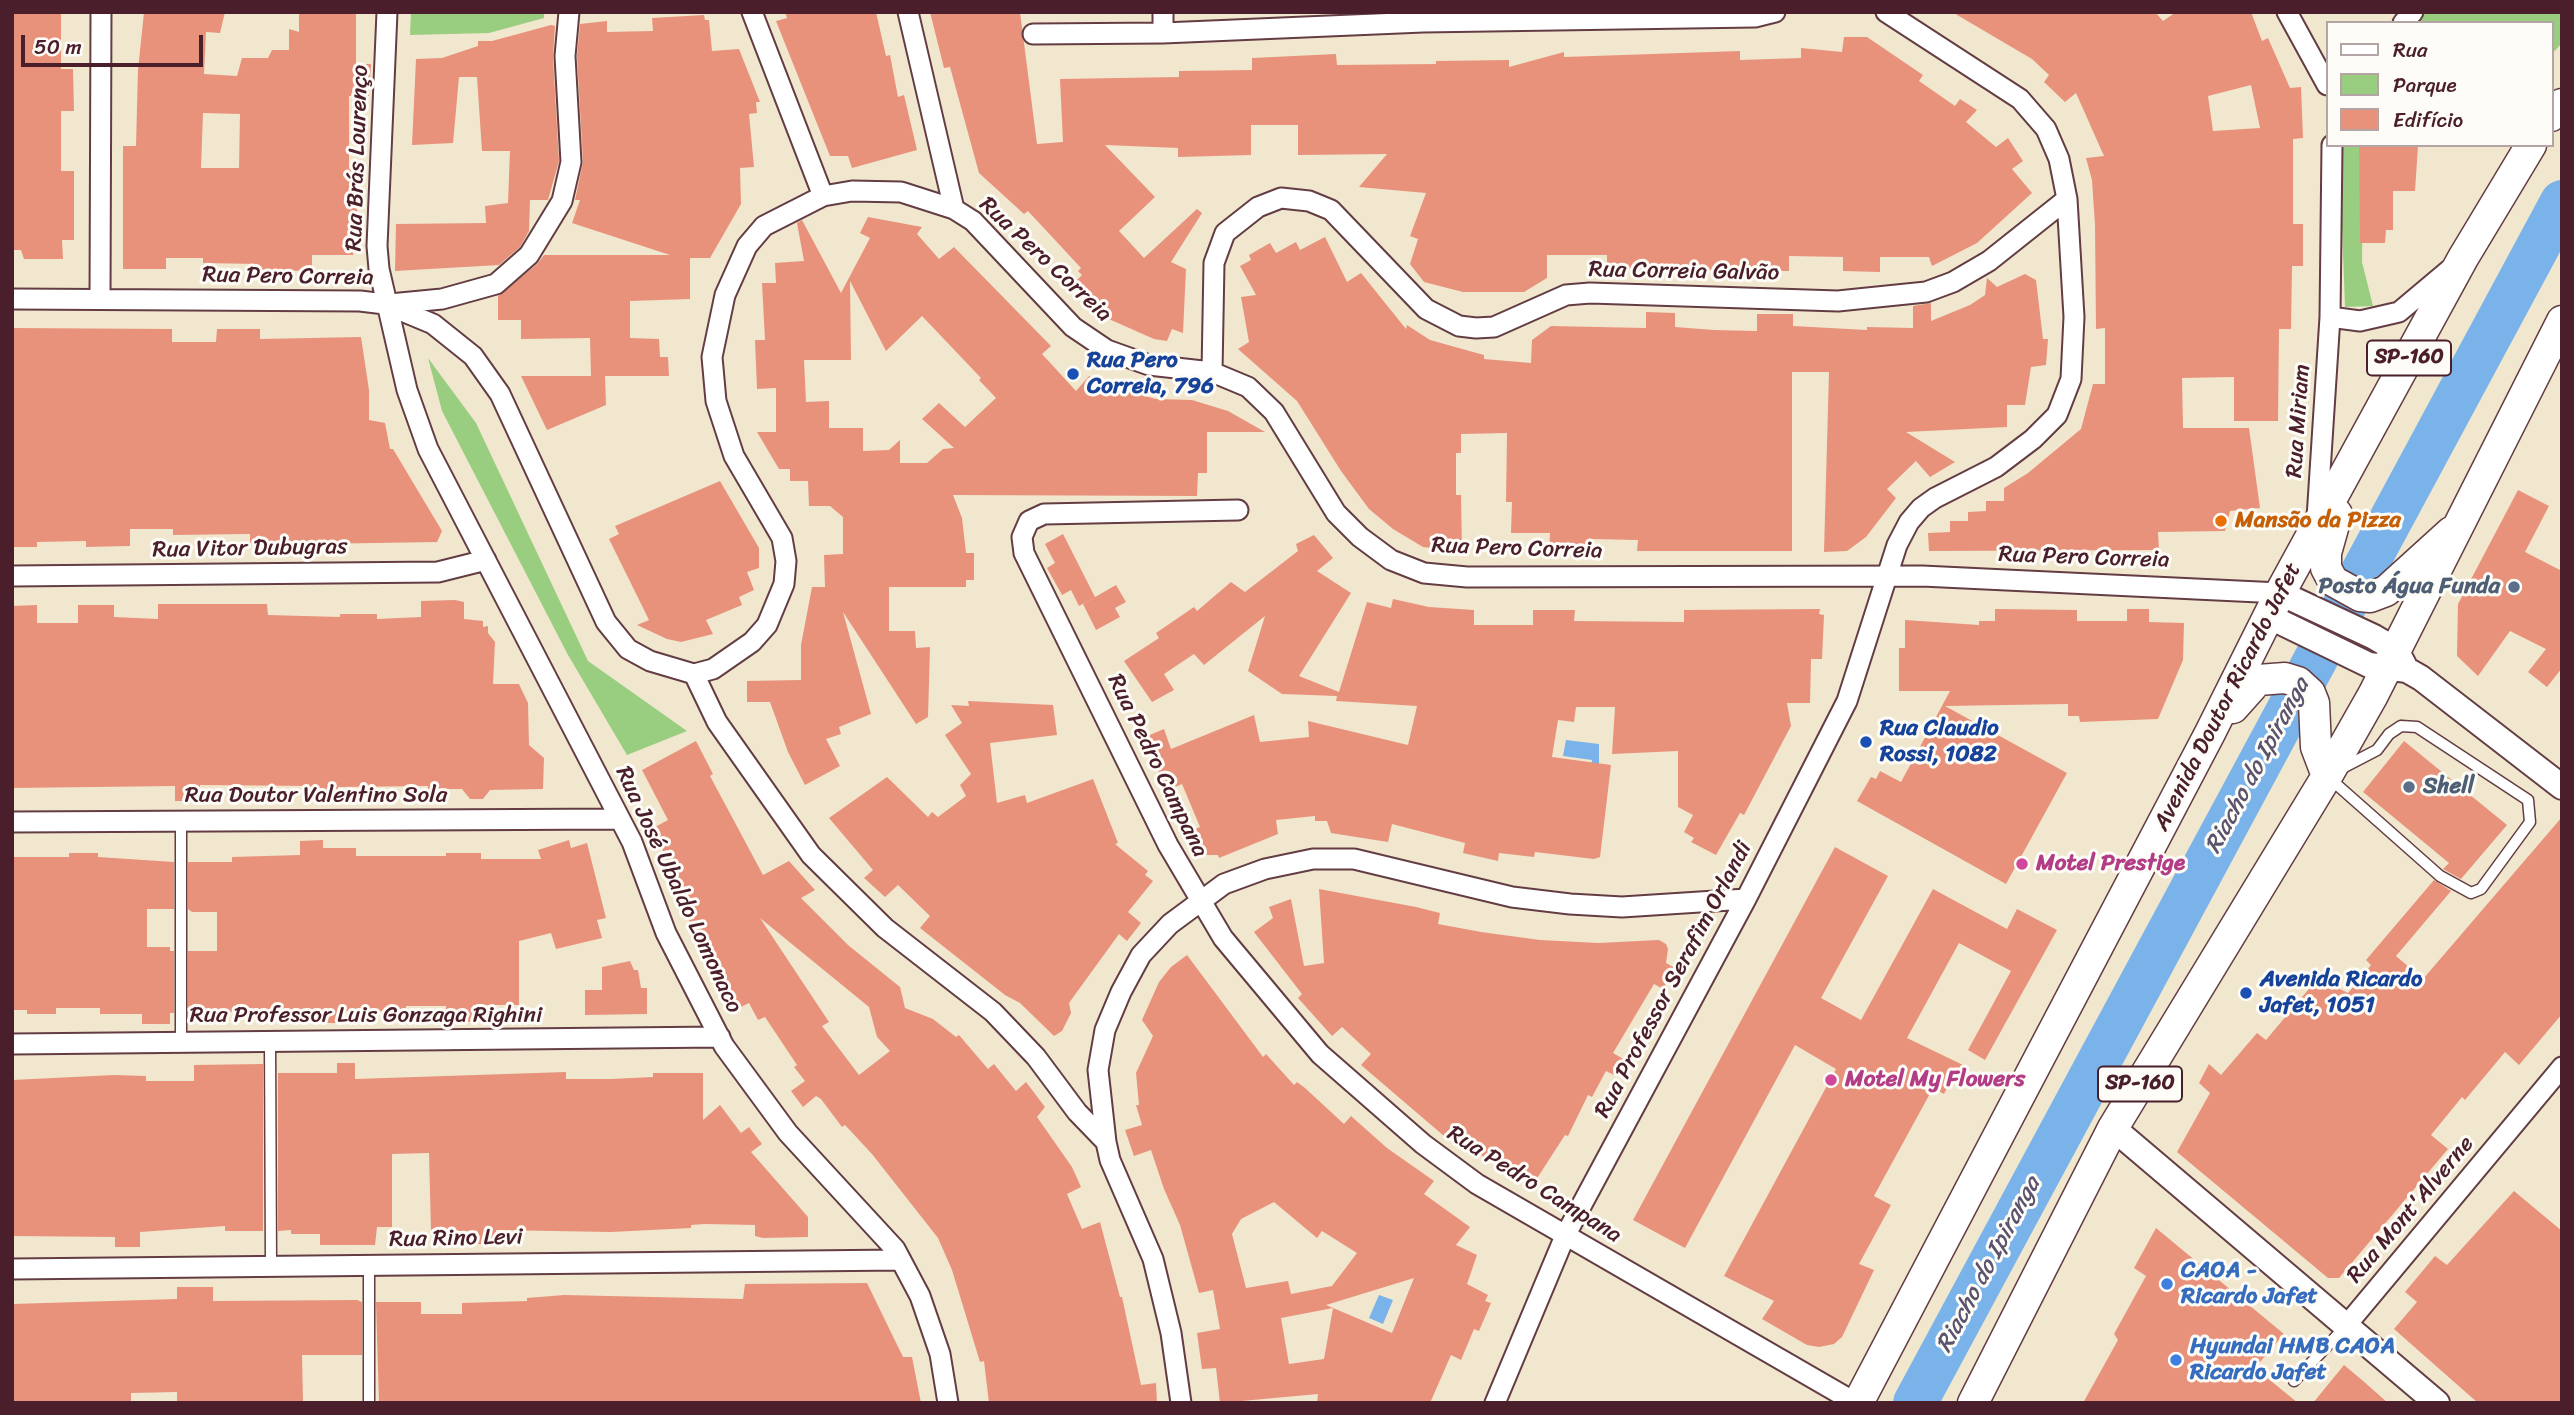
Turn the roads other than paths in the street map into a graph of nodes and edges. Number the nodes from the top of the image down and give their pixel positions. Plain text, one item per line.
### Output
1 (101, 12) edge
2 (387, 12) edge
3 (569, 12) edge
4 (752, 12) edge
5 (908, 12) edge
6 (1163, 12) edge
7 (1775, 12) edge
8 (1886, 12) edge
9 (2287, 12) edge
10 (1423, 17) edge
11 (1163, 33) junction
12 (1033, 34) dead end
13 (2326, 83) edge
14 (2332, 147) edge
15 (2530, 147) edge
16 (822, 196) junction
17 (2067, 199) junction
18 (954, 209) junction
19 (2463, 258) junction
20 (12, 299) edge
21 (100, 299) junction
22 (385, 304) junction
23 (2330, 317) junction
24 (2562, 321) edge
25 (1212, 372) junction
26 (1238, 510) dead end
27 (2462, 521) junction
28 (2321, 541) junction
29 (486, 560) junction
30 (12, 576) edge
31 (1888, 576) junction
32 (2278, 607) junction
33 (2387, 658) junction
34 (694, 674) junction
35 (2210, 733) junction
36 (2327, 776) junction
37 (2562, 787) edge
38 (620, 819) junction
39 (181, 821) junction
40 (12, 822) edge
41 (1746, 899) junction
42 (1199, 902) junction
43 (720, 1037) junction
44 (270, 1041) junction
45 (181, 1042) junction
46 (12, 1044) edge
47 (2562, 1067) edge
48 (2113, 1128) junction
49 (1106, 1142) junction
50 (1565, 1236) junction
51 (901, 1260) junction
52 (369, 1264) junction
53 (271, 1265) junction
54 (12, 1269) edge
55 (2345, 1327) junction
56 (2294, 1381) dead end
57 (369, 1403) edge
58 (947, 1403) edge
59 (1181, 1403) edge
60 (1495, 1403) edge
61 (1857, 1403) edge
62 (1973, 1403) edge
63 (2437, 1403) edge

1 - 21 street
2 - 22 street, Rua Brás Lourenço
3 - 22 street
4 - 16 street
5 - 18 street
6 - 11 street
7 - 10 street
8 - 17 street, Rua Professor Serafim Orlandi
9 - 13 street
10 - 11 street
11 - 12 street
14 - 23 street, Rua Miriam
15 - 19 main road
16 - 18 street, Rua Pero Correia
16 - 34 street, Rua Pero Correia
17 - 25 street, Rua Correia Galvão
17 - 31 street, Rua Professor Serafim Orlandi
18 - 25 street, Rua Pero Correia
19 - 23 street
19 - 28 main road, Avenida Doutor Ricardo Jafet / SP-160
20 - 21 street, Rua Pero Correia
21 - 22 street, Rua Pero Correia
22 - 29 street, Rua Brás Lourenço
22 - 34 street, Rua Pero Correia
23 - 28 street, Rua Miriam
24 - 27 main road, SP-160
25 - 31 street, Rua Pero Correia
26 - 42 street, Rua Pedro Campana
27 - 28 main road
27 - 33 main road, SP-160
28 - 32 main road, Avenida Doutor Ricardo Jafet
29 - 30 street, Rua Vitor Dubugras
29 - 38 street, Rua José Ubaldo Lomonaco
31 - 32 street, Rua Pero Correia
31 - 41 street, Rua Professor Serafim Orlandi
32 - 33 street
32 - 35 main road, Avenida Doutor Ricardo Jafet
33 - 36 main road, SP-160
33 - 37 street
34 - 49 street
35 - 36 main road
35 - 61 main road, Avenida Doutor Ricardo Jafet
36 - 36 lane
36 - 48 main road, SP-160
38 - 39 street, Rua Doutor Valentino Sola
38 - 43 street, Rua José Ubaldo Lomonaco
39 - 40 street, Rua Doutor Valentino Sola
39 - 45 lane
41 - 42 street
41 - 50 street, Rua Professor Serafim Orlandi
42 - 49 street
42 - 50 street, Rua Pedro Campana
43 - 44 street, Rua Professor Luis Gonzaga Righini
43 - 51 street, Rua José Ubaldo Lomonaco
44 - 45 street, Rua Professor Luis Gonzaga Righini
44 - 53 lane
45 - 46 street, Rua Professor Luis Gonzaga Righini
47 - 55 street, Rua Mont'Alverne
48 - 55 street
48 - 62 main road, SP-160
49 - 59 street
50 - 60 street, Rua Professor Serafim Orlandi
50 - 61 street, Rua Pedro Campana
51 - 52 street, Rua Rino Levi
51 - 58 street, Rua José Ubaldo Lomonaco
52 - 53 street, Rua Rino Levi
52 - 57 lane
53 - 54 street, Rua Rino Levi
55 - 56 lane, Rua Mont'Alverne
55 - 63 street

